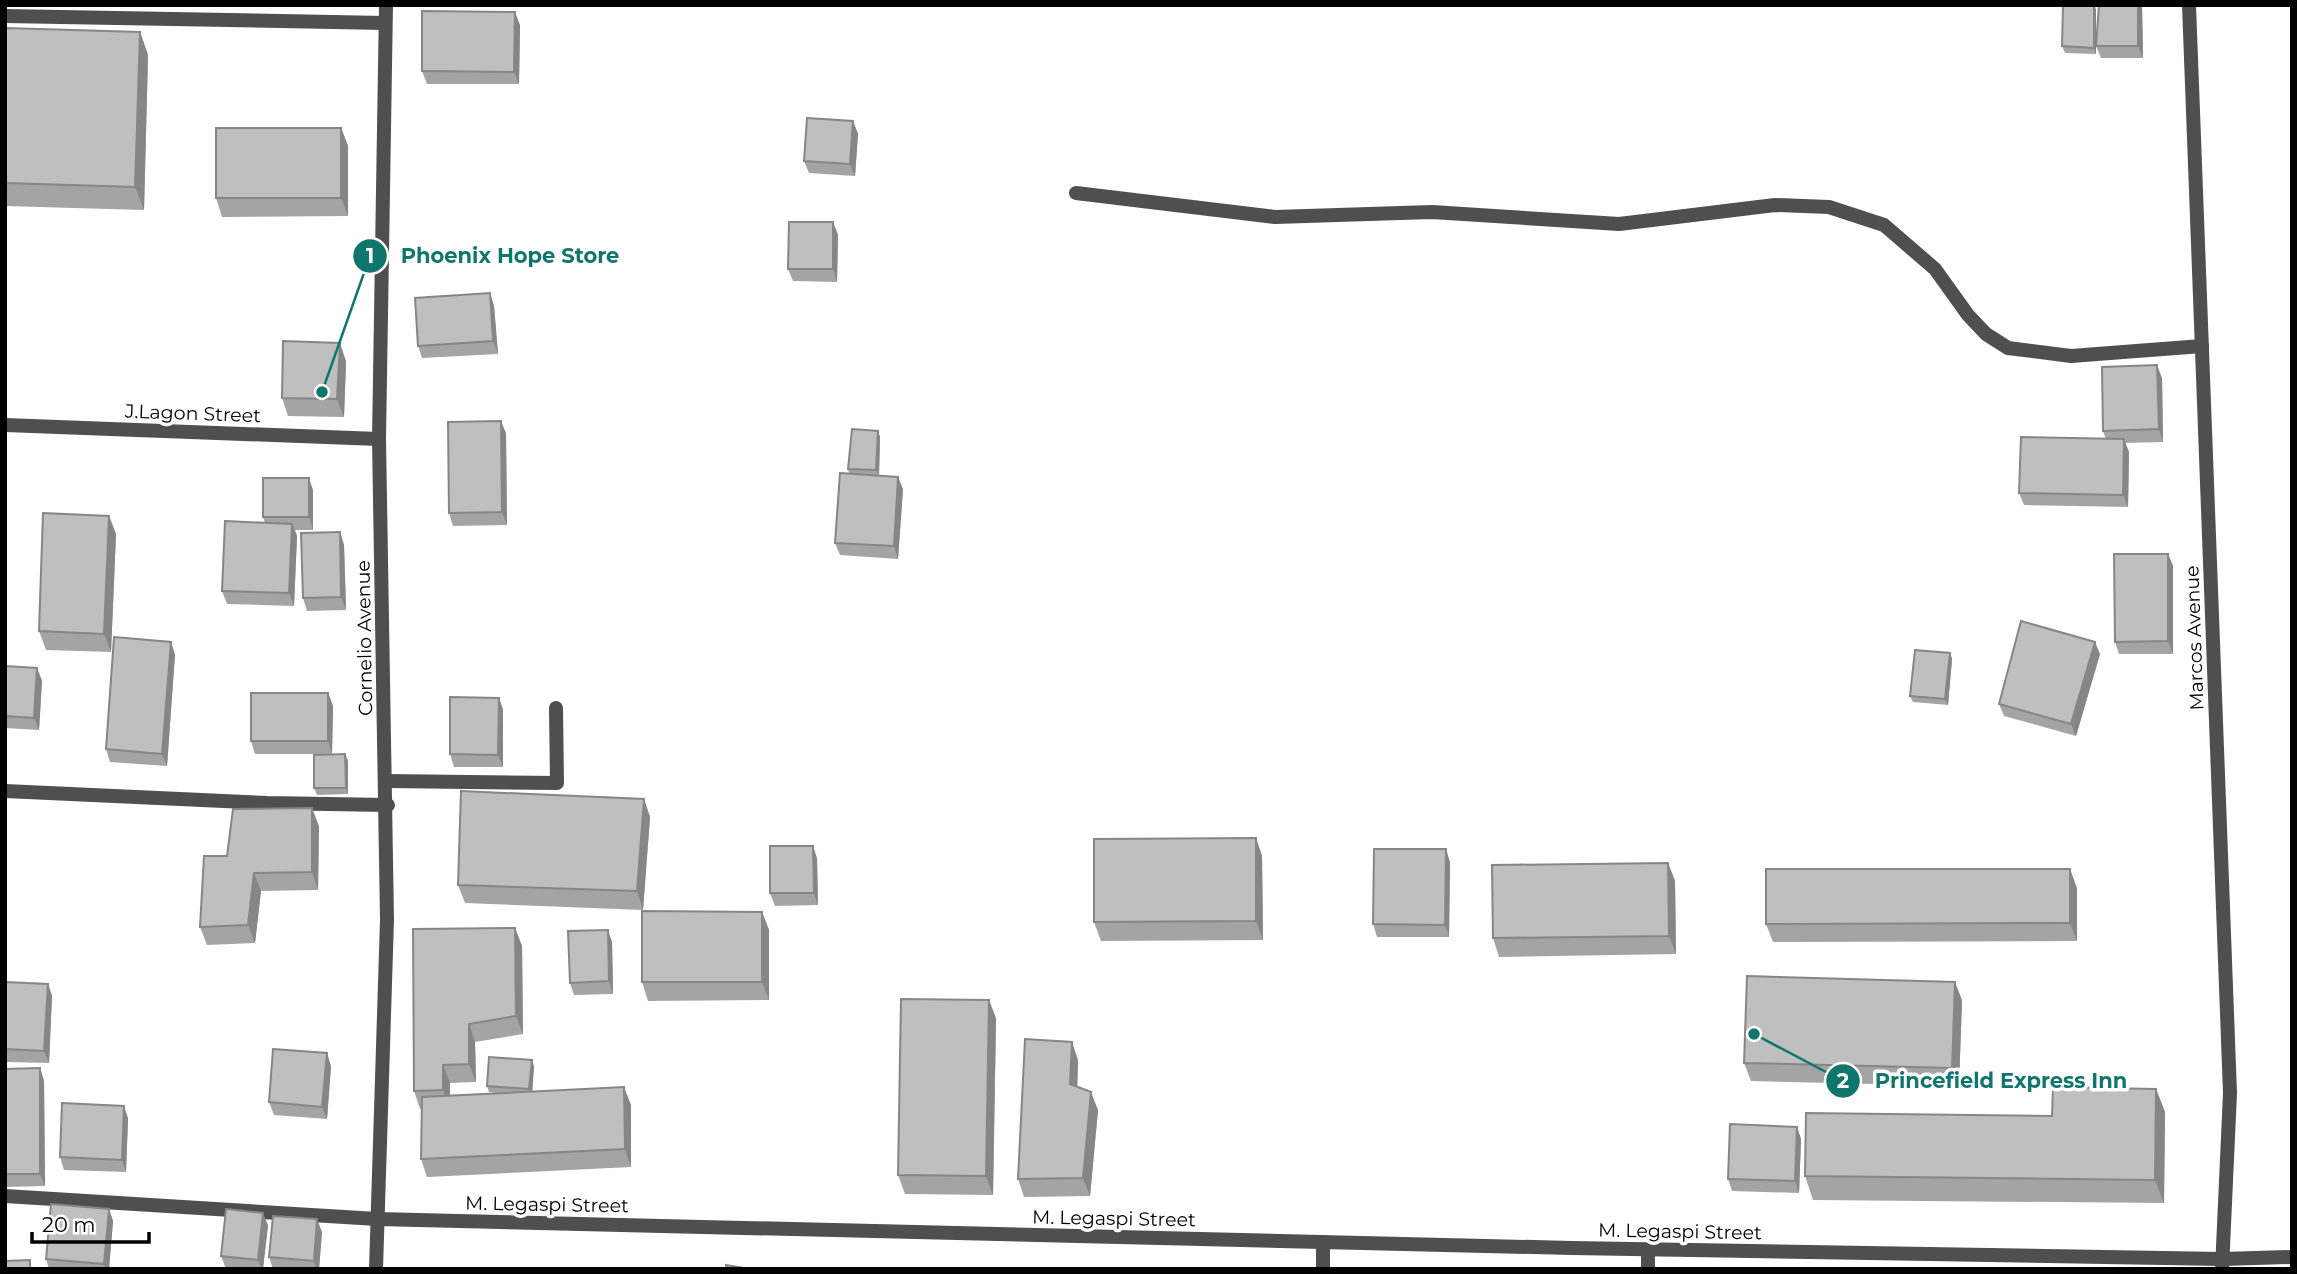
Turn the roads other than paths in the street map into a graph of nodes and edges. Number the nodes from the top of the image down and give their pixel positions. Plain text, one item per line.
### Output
1 (386, 5) edge
2 (2189, 5) edge
3 (5, 16) edge
4 (385, 23) junction
5 (1076, 193) dead end
6 (2202, 346) junction
7 (5, 425) edge
8 (379, 439) junction
9 (556, 708) dead end
10 (387, 781) junction
11 (5, 791) edge
12 (388, 805) junction
13 (5, 1196) edge
14 (377, 1219) junction
15 (1323, 1242) junction
16 (1648, 1250) junction
17 (2292, 1256) edge
18 (2222, 1264) edge
19 (376, 1269) edge
20 (1323, 1269) edge
21 (1648, 1269) edge

1 - 4 street, Cornelio Avenue
2 - 6 street, Marcos Avenue
3 - 4 street
4 - 8 street, Cornelio Avenue
5 - 6 street
6 - 18 street, Marcos Avenue
7 - 8 street, J.Lagon Street
8 - 10 street, Cornelio Avenue
9 - 10 street
10 - 12 street, Cornelio Avenue
11 - 12 street
12 - 14 street, Cornelio Avenue
13 - 14 street, M. Legaspi Street
14 - 15 street, M. Legaspi Street
14 - 19 street, Cornelio Avenue
15 - 16 street, M. Legaspi Street
15 - 20 street
16 - 18 street, M. Legaspi Street
16 - 21 street
17 - 18 street, M. Legaspi Street

